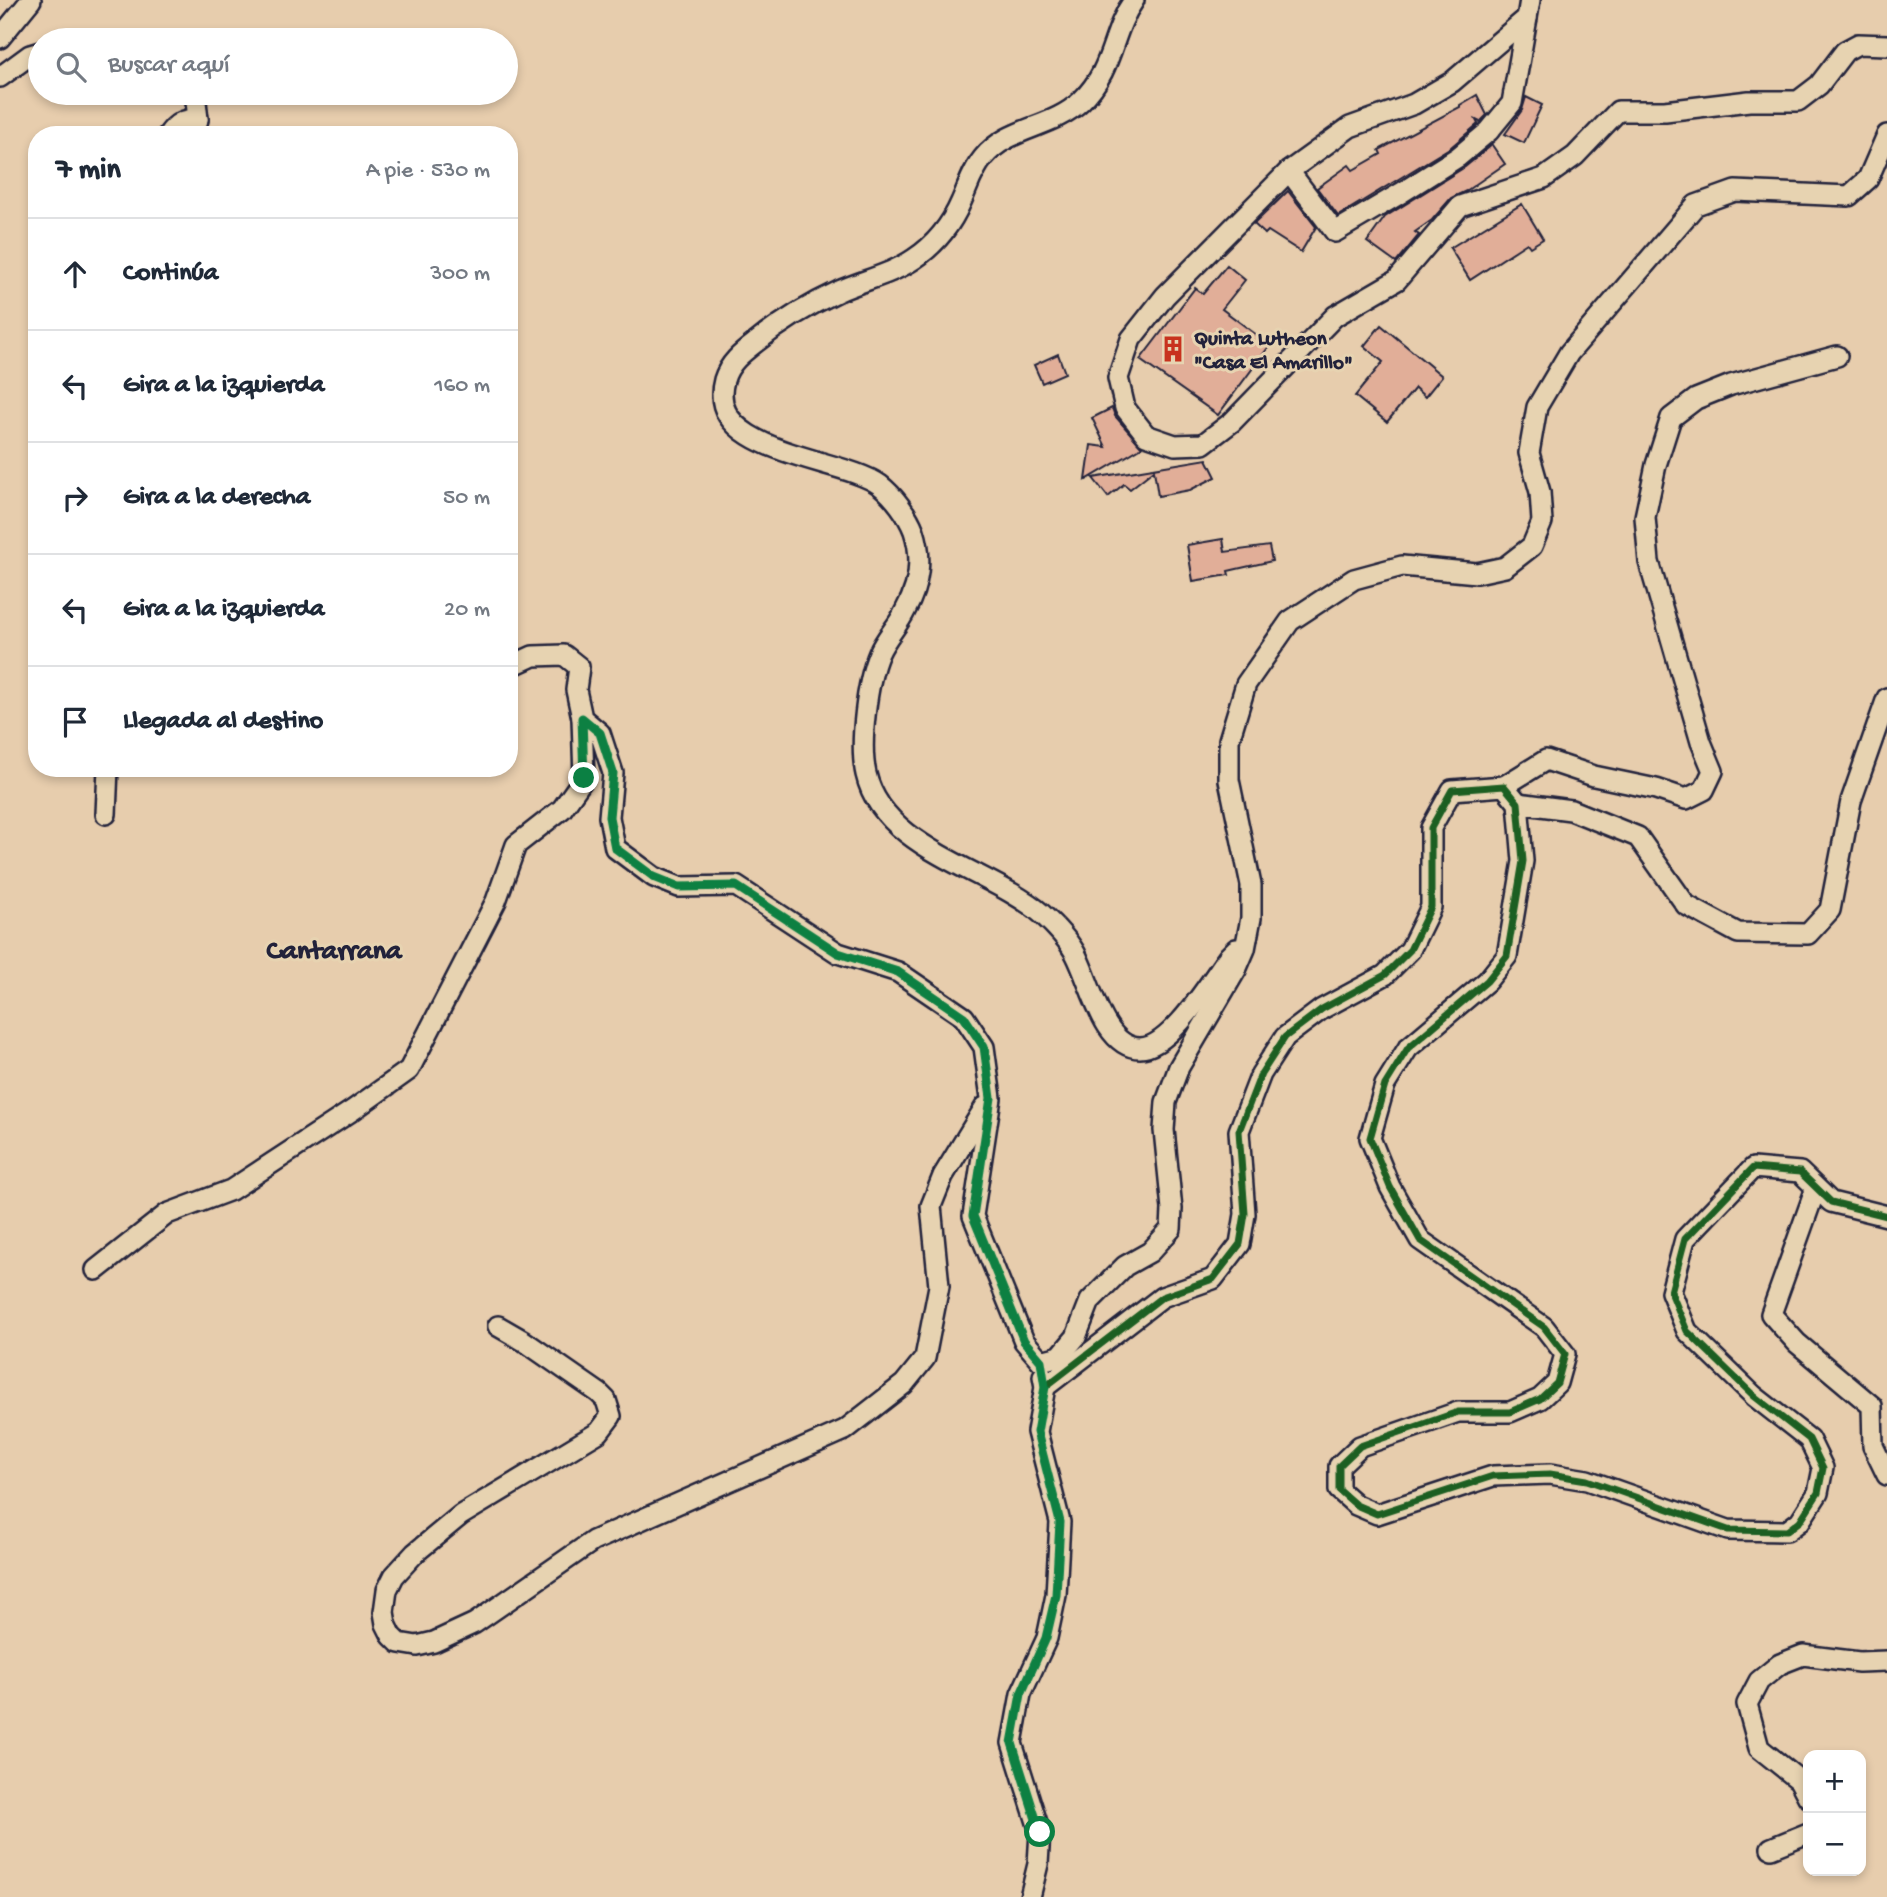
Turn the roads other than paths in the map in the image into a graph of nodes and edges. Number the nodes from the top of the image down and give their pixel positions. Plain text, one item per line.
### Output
1 (31, 0) edge
2 (1134, 0) edge
3 (1529, 9) edge
4 (0, 38) edge
5 (1887, 45) edge
6 (28, 56) edge
7 (0, 77) edge
8 (195, 105) edge
9 (175, 126) edge
10 (195, 126) edge
11 (196, 126) edge
12 (1887, 135) edge
13 (1289, 171) junction
14 (1837, 356) dead end
15 (518, 663) edge
16 (1887, 698) edge
17 (582, 718) junction
18 (108, 777) edge
19 (1504, 786) junction
20 (1518, 803) junction
21 (106, 814) dead end
22 (1245, 949) junction
23 (991, 1098) junction
24 (1816, 1188) junction
25 (1887, 1216) edge
26 (96, 1270) dead end
27 (498, 1326) dead end
28 (1041, 1361) junction
29 (1045, 1387) junction
30 (1887, 1475) edge
31 (1887, 1661) edge
32 (1803, 1788) edge
33 (1803, 1835) edge
34 (1771, 1848) dead end
35 (1030, 1897) edge

1 - 4 street
2 - 22 street
3 - 13 street
3 - 13 street
5 - 13 street
6 - 7 street
8 - 11 street
9 - 10 street
12 - 22 street
14 - 19 street
15 - 17 street
16 - 20 street
17 - 23 street
17 - 26 street
18 - 21 street
19 - 20 street
19 - 29 street
20 - 24 street
22 - 28 street
23 - 27 street
23 - 28 street
24 - 25 street
24 - 30 street
28 - 29 street
29 - 35 street
31 - 32 street
33 - 34 street

